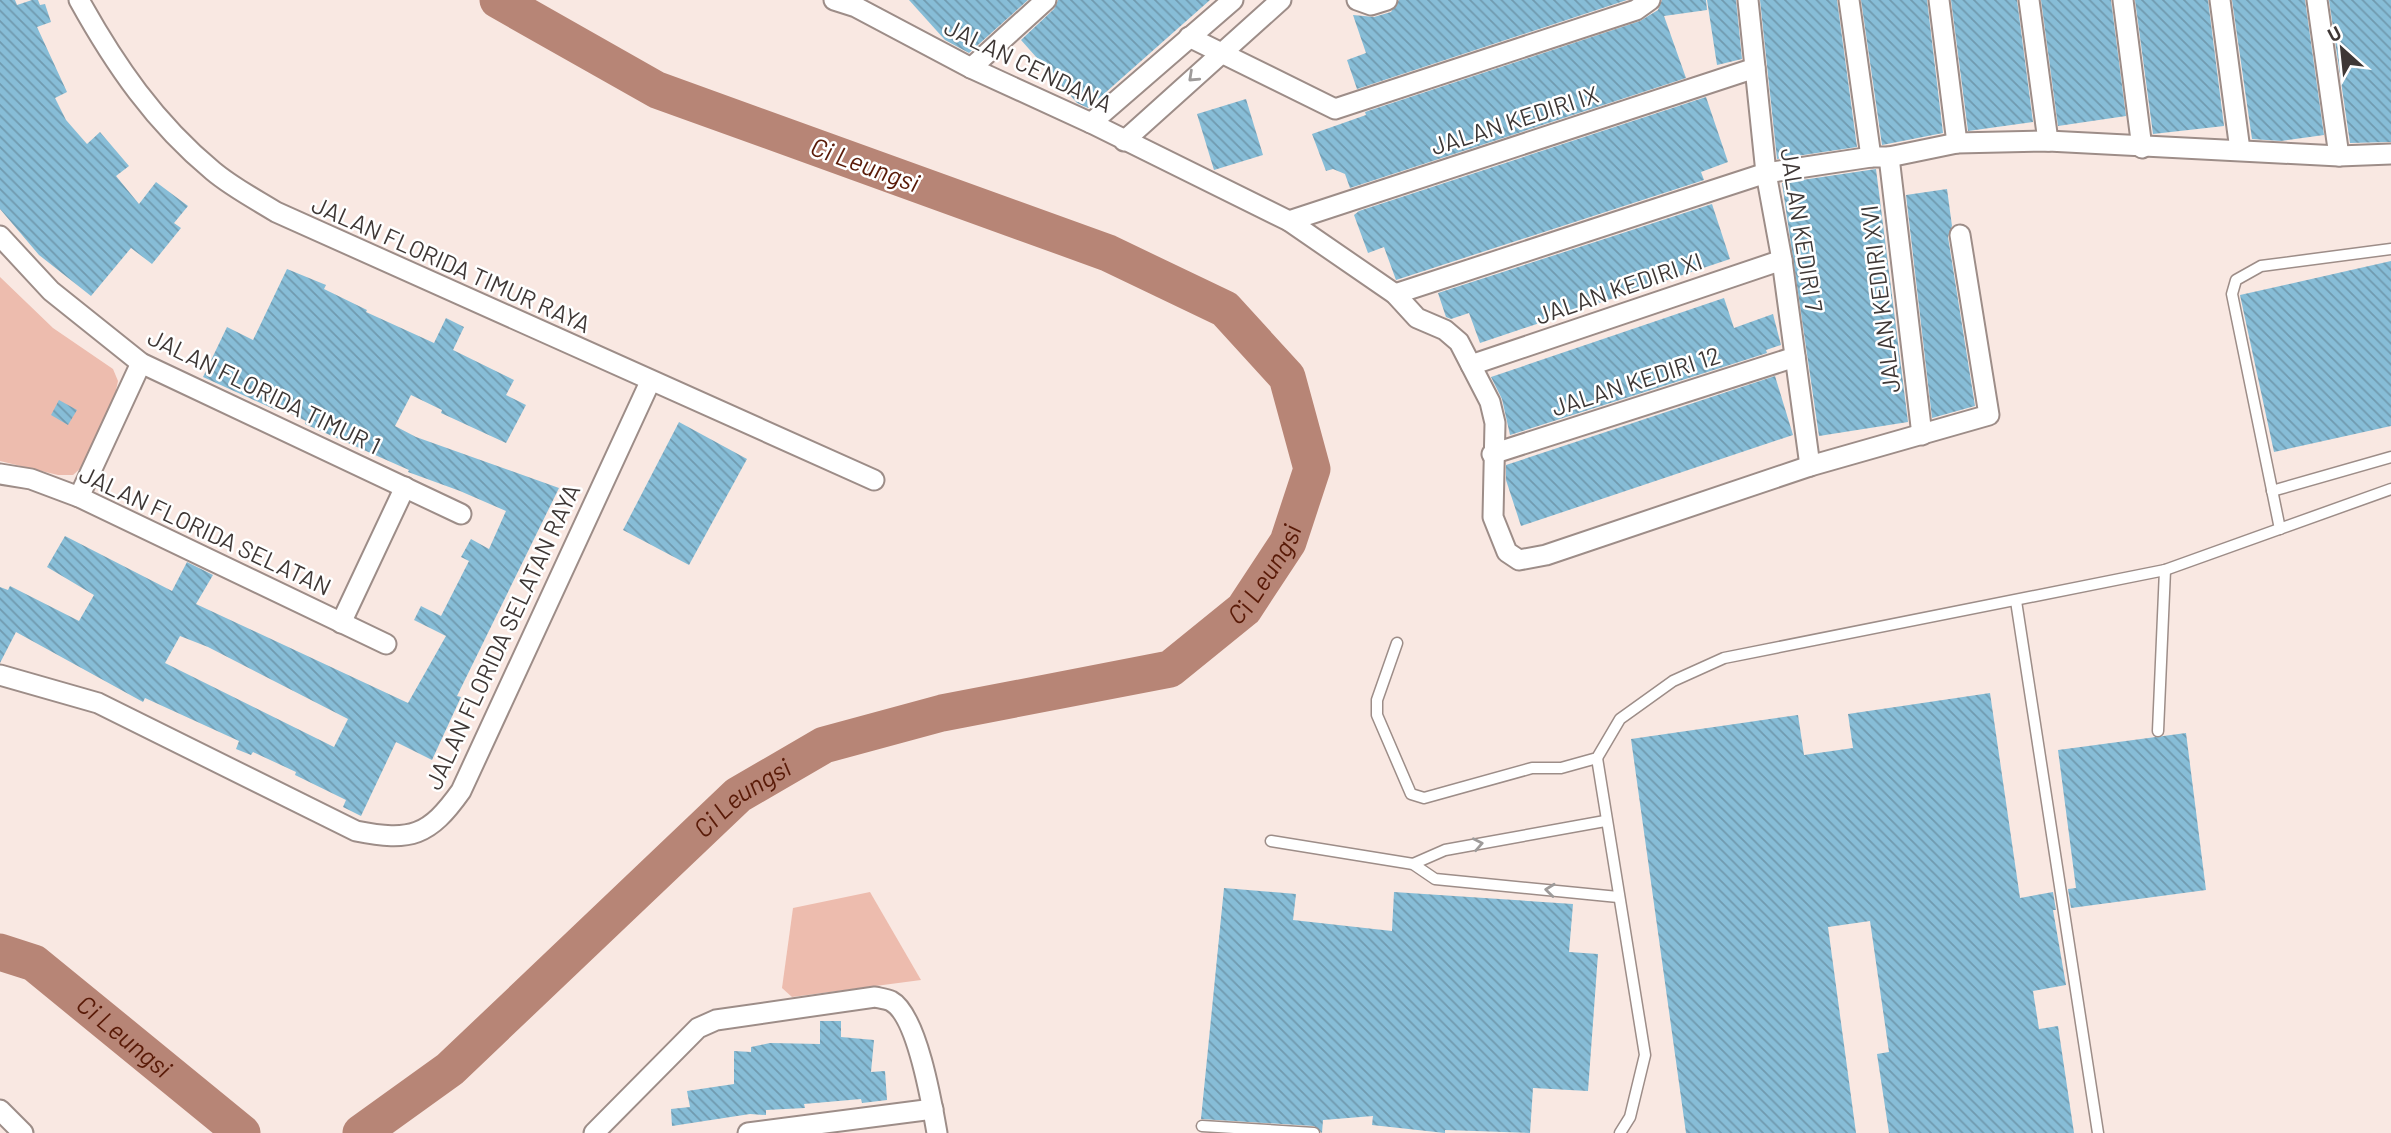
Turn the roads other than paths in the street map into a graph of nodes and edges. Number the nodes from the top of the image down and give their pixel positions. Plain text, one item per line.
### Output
1 (79, 0) edge
2 (834, 0) edge
3 (1046, 0) edge
4 (1233, 0) edge
5 (1281, 0) edge
6 (1357, 0) edge
7 (1387, 0) edge
8 (1650, 0) edge
9 (1748, 0) edge
10 (1849, 0) edge
11 (1939, 0) edge
12 (2029, 0) edge
13 (2123, 0) edge
14 (2220, 0) edge
15 (2317, 0) edge
16 (859, 3) edge
17 (1189, 37) junction
18 (1220, 52) junction
19 (971, 68) junction
20 (1755, 68) junction
21 (1090, 123) junction
22 (1124, 141) junction
23 (2048, 142) junction
24 (1957, 144) junction
25 (2142, 148) junction
26 (2240, 150) junction
27 (2391, 154) edge
28 (2339, 156) junction
29 (1880, 157) junction
30 (1766, 173) junction
31 (1289, 221) junction
32 (1960, 235) dead end
33 (0, 236) edge
34 (2391, 249) edge
35 (1782, 260) junction
36 (1395, 294) junction
37 (1795, 357) junction
38 (141, 363) junction
39 (1471, 365) junction
40 (650, 382) junction
41 (1922, 435) junction
42 (1492, 454) junction
43 (2391, 457) edge
44 (1810, 466) junction
45 (0, 474) edge
46 (874, 480) dead end
47 (405, 487) junction
48 (2391, 489) edge
49 (2272, 491) junction
50 (79, 497) junction
51 (461, 514) dead end
52 (2280, 528) junction
53 (2165, 570) junction
54 (2016, 601) junction
55 (341, 623) junction
56 (1397, 643) dead end
57 (386, 644) dead end
58 (0, 675) edge
59 (2158, 731) dead end
60 (1597, 758) junction
61 (1605, 821) junction
62 (1271, 841) dead end
63 (1413, 864) junction
64 (1618, 897) junction
65 (933, 1109) junction
66 (1202, 1126) dead end
67 (594, 1133) edge
68 (748, 1133) edge
69 (937, 1133) edge
70 (1314, 1133) edge
71 (1620, 1133) edge
72 (2098, 1133) edge

1 - 40 street, JALAN FLORIDA TIMUR RAYA
2 - 16 street, JALAN CENDANA
3 - 19 street
4 - 17 street
5 - 18 street
6 - 7 street
8 - 18 street
9 - 20 street, JALAN KEDIRI 7
10 - 29 street, JALAN KEDIRI XVI
11 - 24 street
12 - 23 street
13 - 25 street
14 - 26 street
15 - 28 street
16 - 19 street, JALAN CENDANA
17 - 18 street
17 - 21 street
18 -> 22 street
19 - 21 street, JALAN CENDANA
20 - 30 street, JALAN KEDIRI 7
20 - 31 street, JALAN KEDIRI IX
21 - 22 street, JALAN CENDANA
22 - 31 street, JALAN CENDANA
23 - 24 street
23 - 25 street
24 - 29 street
25 - 26 street
26 - 28 street
27 - 28 street
29 - 30 street
29 - 41 street, JALAN KEDIRI XVI
30 - 35 street, JALAN KEDIRI 7
30 - 36 street
31 - 36 street, JALAN CENDANA
32 - 41 street
33 - 38 street, JALAN FLORIDA TIMUR 1
34 - 49 lane
35 - 37 street, JALAN KEDIRI 7
35 - 39 street, JALAN KEDIRI XI
36 - 39 street, JALAN CENDANA
37 - 42 street, JALAN KEDIRI 12
37 - 44 street, JALAN KEDIRI 7
38 - 47 street, JALAN FLORIDA TIMUR 1
38 - 50 street
39 - 42 street, JALAN CENDANA
40 - 46 street, JALAN FLORIDA TIMUR RAYA
40 - 58 street, JALAN FLORIDA SELATAN RAYA
41 - 44 street
42 - 44 street, JALAN CENDANA
43 - 49 lane
45 - 50 street, JALAN FLORIDA SELATAN
47 - 51 street, JALAN FLORIDA TIMUR 1
47 - 55 street
48 - 52 lane
49 - 52 lane
50 - 55 street, JALAN FLORIDA SELATAN
52 - 53 lane
53 - 54 lane
53 - 59 lane
54 - 60 lane
54 - 72 lane
55 - 57 street, JALAN FLORIDA SELATAN
56 - 60 lane
60 - 61 lane
63 -> 61 lane
61 - 64 lane
62 - 63 lane
64 -> 63 lane
64 - 71 lane
65 - 67 street
65 - 68 street
65 - 69 street
66 - 70 lane

